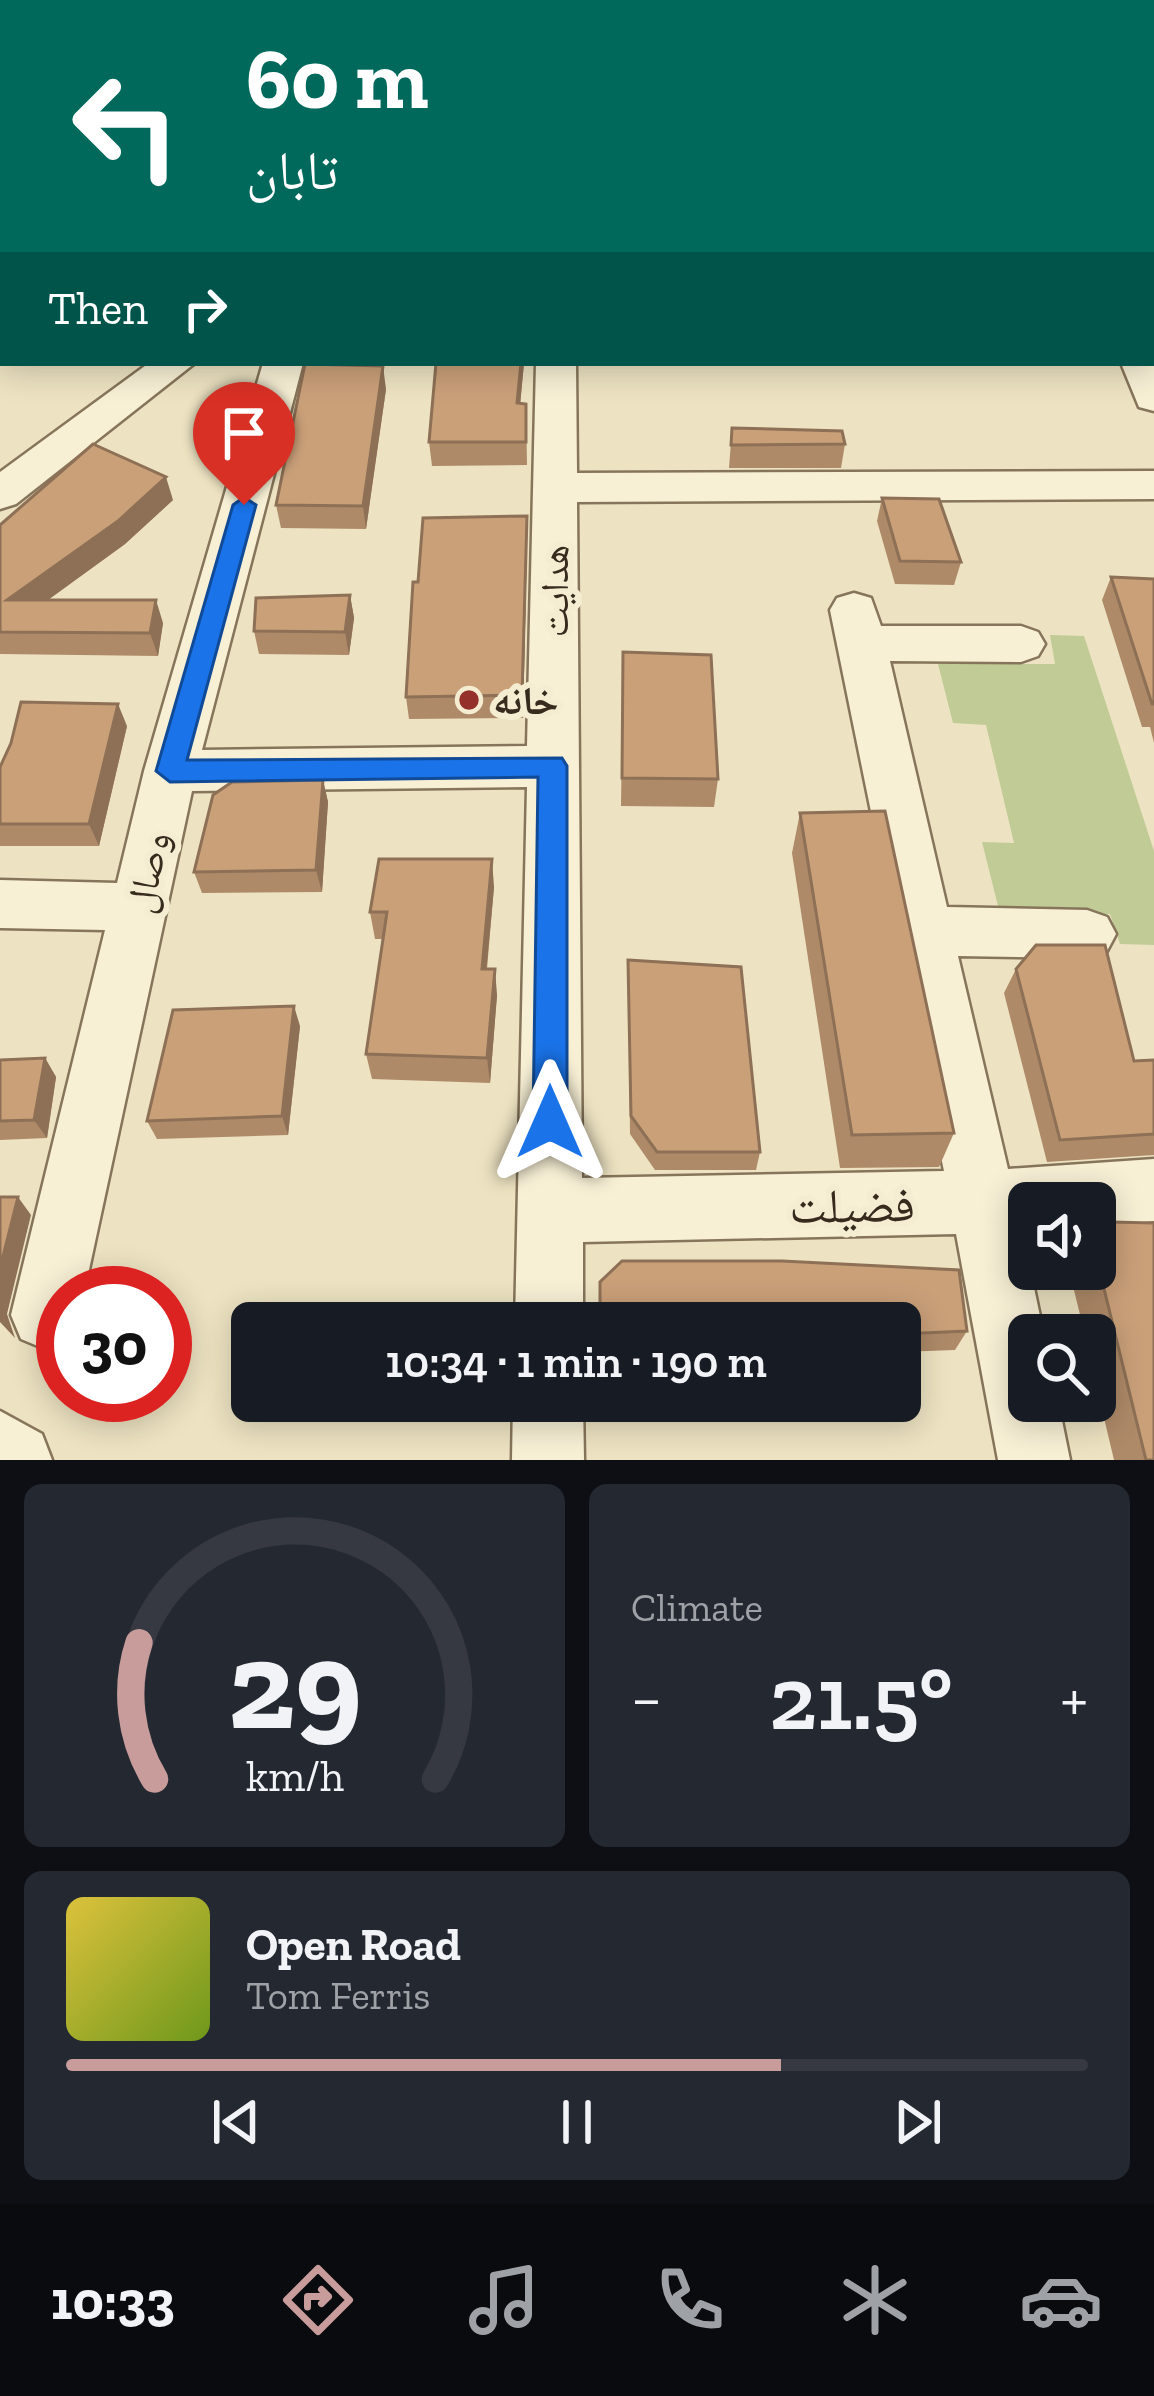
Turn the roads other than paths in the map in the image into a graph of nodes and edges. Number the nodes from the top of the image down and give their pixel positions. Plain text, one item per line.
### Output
1 (171, 366) edge
2 (278, 366) edge
3 (556, 366) edge
4 (1142, 366) edge
5 (1154, 398) edge
6 (1154, 484) edge
7 (555, 488) junction
8 (0, 494) edge
9 (1022, 644) dead end
10 (553, 766) junction
11 (170, 771) junction
12 (0, 904) edge
13 (139, 907) junction
14 (924, 932) junction
15 (1087, 934) dead end
16 (1154, 1190) edge
17 (983, 1202) junction
18 (550, 1211) junction
19 (56, 1266) edge
20 (549, 1302) edge
21 (548, 1422) edge
22 (0, 1447) edge
23 (16, 1460) edge
24 (548, 1460) edge
25 (1034, 1460) edge

1 - 8 street
2 - 11 street, وصال
3 - 7 street, هدایت
4 - 5 street
6 - 7 street
7 - 10 street, هدایت
9 - 14 street
10 - 11 street
10 - 18 street, هدایت
11 - 13 street, وصال
12 - 13 street
13 - 19 street, وصال
14 - 15 street
14 - 17 street
16 - 17 street, فضیلت
17 - 18 street, فضیلت
17 - 25 street
18 - 20 street, هدایت
21 - 24 street
22 - 23 street

